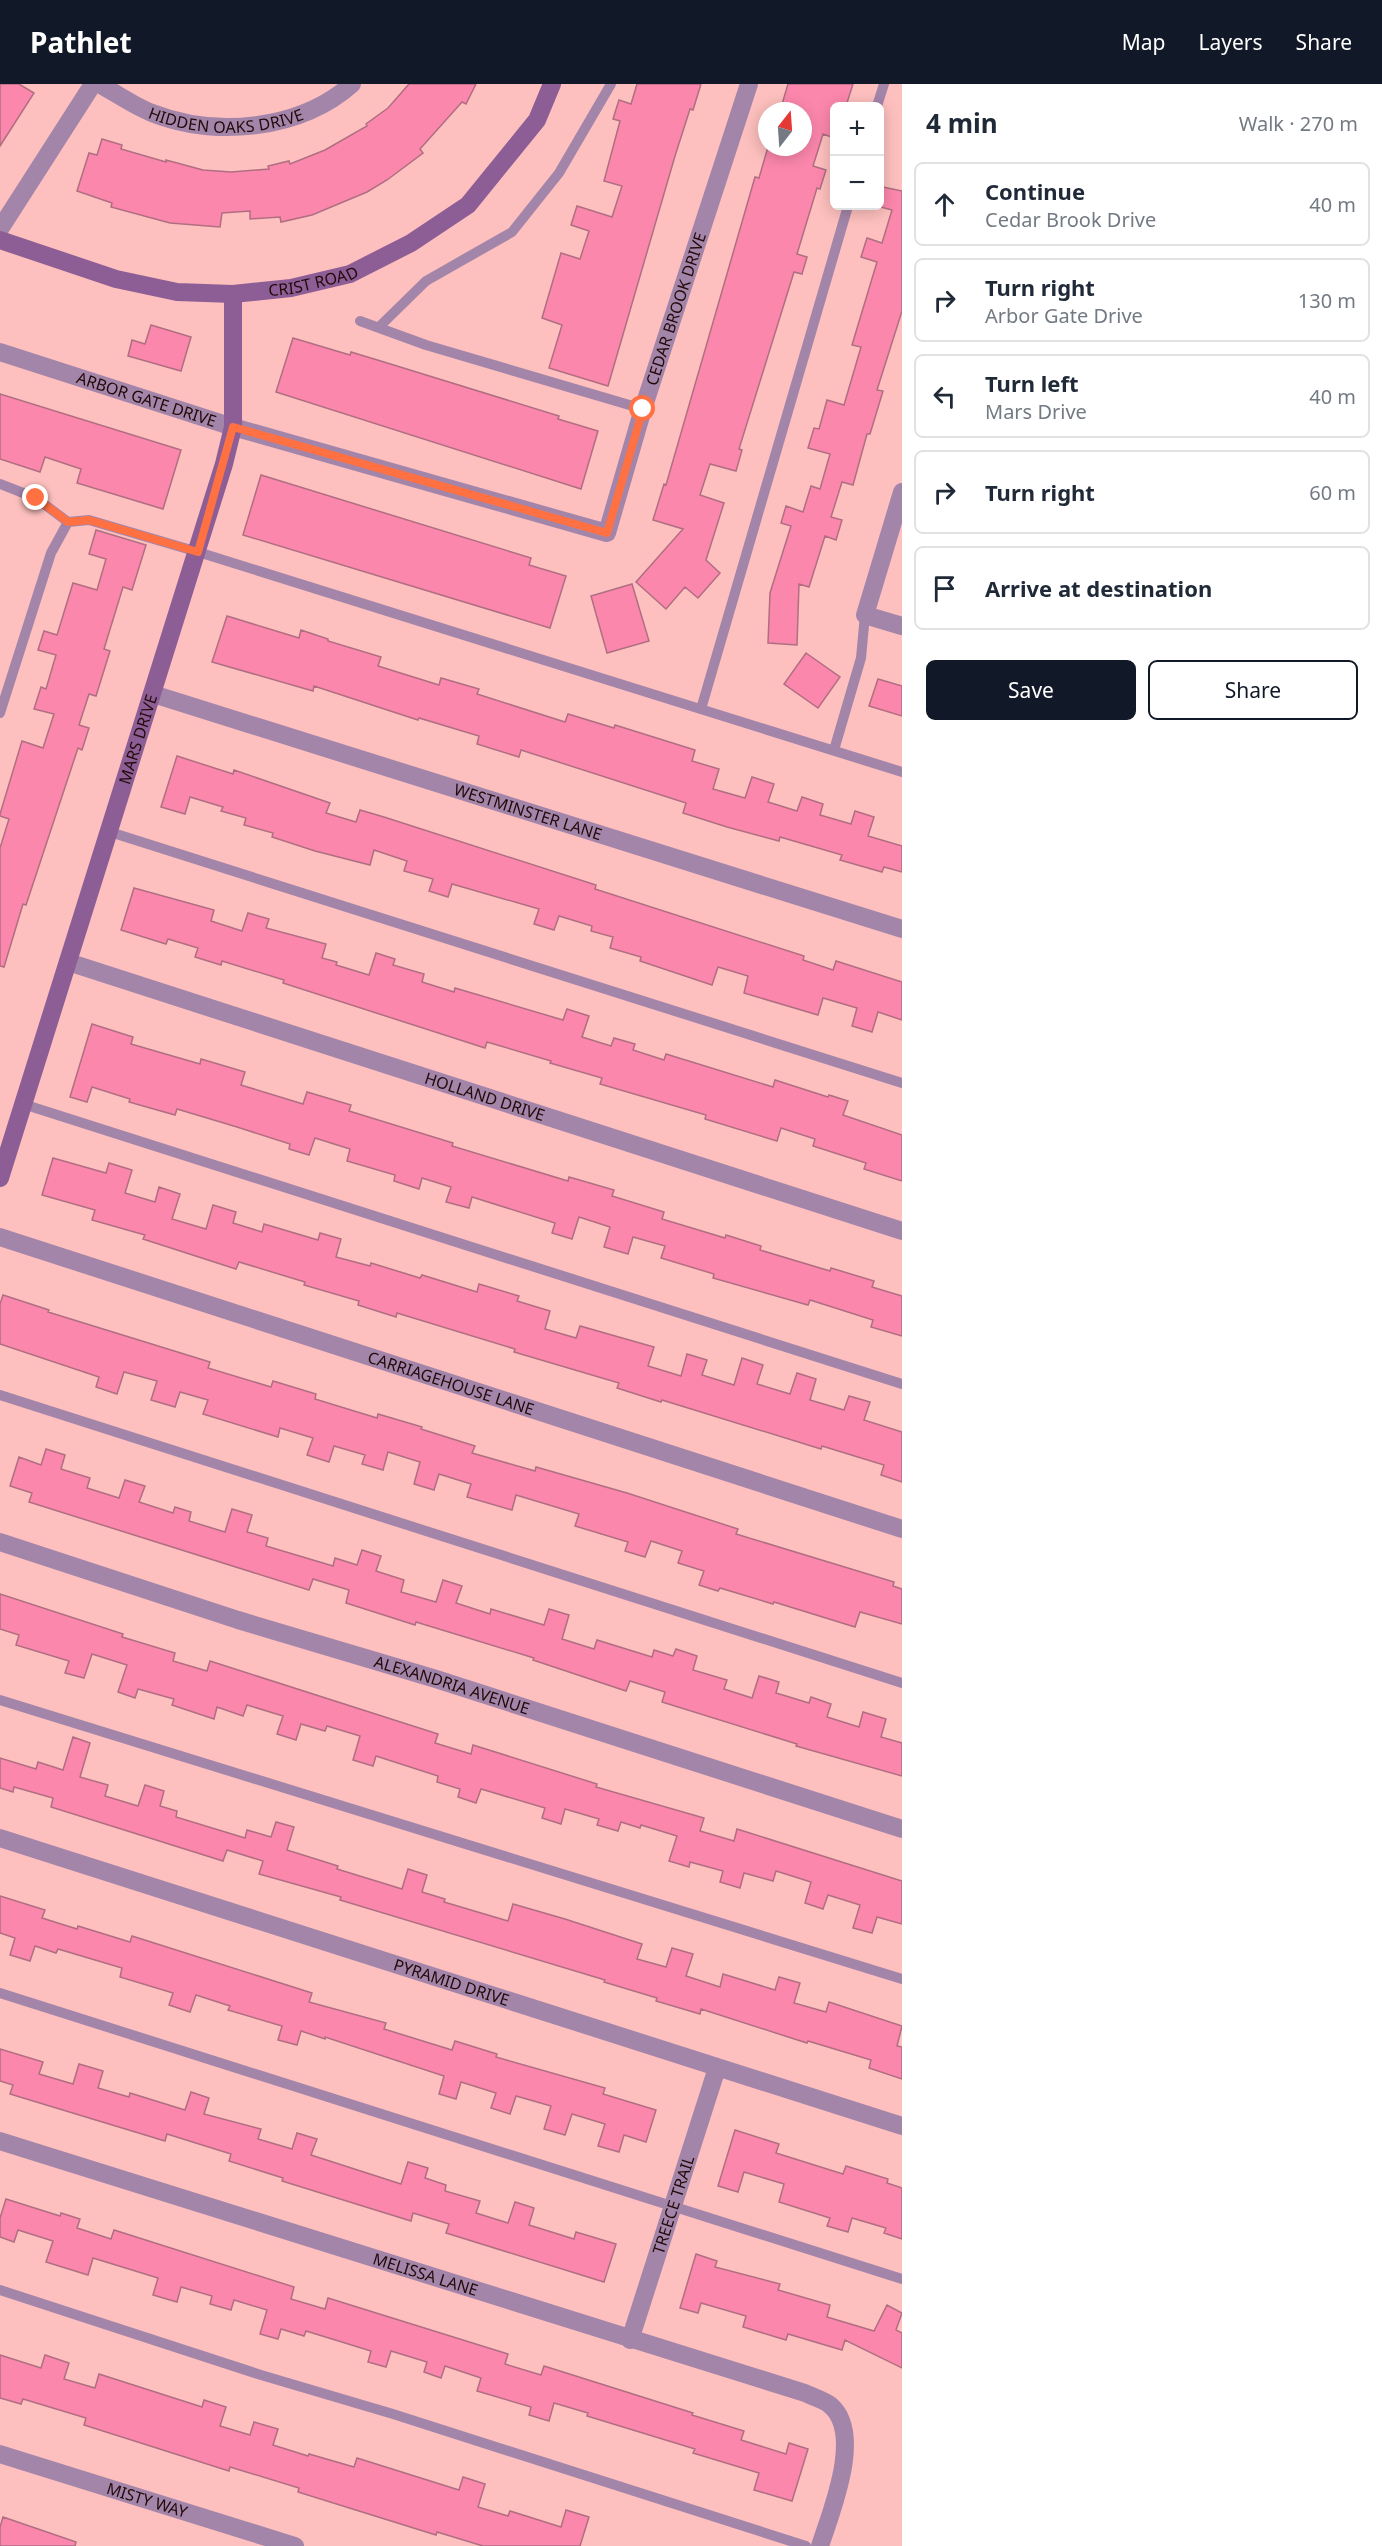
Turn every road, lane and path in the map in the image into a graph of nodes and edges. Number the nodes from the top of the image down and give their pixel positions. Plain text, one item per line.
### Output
1 (93, 84) edge
2 (99, 84) edge
3 (352, 84) edge
4 (552, 84) edge
5 (611, 84) edge
6 (749, 84) edge
7 (884, 84) edge
8 (878, 102) edge
9 (847, 210) edge
10 (0, 229) edge
11 (0, 240) edge
12 (233, 294) junction
13 (360, 321) dead end
14 (379, 327) junction
15 (0, 352) edge
16 (643, 409) junction
17 (233, 427) junction
18 (0, 484) edge
19 (902, 492) edge
20 (68, 522) junction
21 (607, 533) joint
22 (198, 552) junction
23 (865, 615) junction
24 (902, 626) edge
25 (153, 694) junction
26 (701, 709) junction
27 (0, 713) edge
28 (834, 750) junction
29 (902, 772) edge
30 (110, 832) junction
31 (902, 929) edge
32 (68, 962) junction
33 (902, 1083) edge
34 (23, 1104) junction
35 (0, 1178) edge
36 (902, 1230) edge
37 (0, 1237) edge
38 (902, 1384) edge
39 (0, 1395) edge
40 (902, 1529) edge
41 (0, 1542) edge
42 (902, 1683) edge
43 (0, 1700) edge
44 (902, 1829) edge
45 (0, 1838) edge
46 (902, 1979) edge
47 (0, 1993) edge
48 (717, 2068) junction
49 (902, 2126) edge
50 (0, 2141) edge
51 (673, 2205) junction
52 (902, 2279) edge
53 (0, 2289) edge
54 (630, 2340) junction
55 (0, 2454) edge
56 (295, 2546) edge
57 (806, 2546) edge
58 (820, 2546) edge

1 - 10 street
2 - 3 street, HIDDEN OAKS DRIVE
4 - 12 street, CRIST ROAD
5 - 14 lane
6 - 16 street, CEDAR BROOK DRIVE
7 - 8 lane
9 - 26 lane
11 - 12 street, CRIST ROAD
12 - 17 street, MARS DRIVE
13 - 14 lane
14 - 16 lane
15 - 17 street, ARBOR GATE DRIVE
16 - 21 street, CEDAR BROOK DRIVE
17 - 21 street, ARBOR GATE DRIVE
17 - 22 street, MARS DRIVE
18 - 20 lane
19 - 23 street
20 - 22 lane
20 - 27 lane
22 - 25 street, MARS DRIVE
22 - 26 lane
23 - 24 street
23 - 28 lane
25 - 30 street, MARS DRIVE
25 - 31 street, WESTMINSTER LANE
26 - 28 lane
28 - 29 lane
30 - 32 street, MARS DRIVE
30 - 33 lane
32 - 34 street, MARS DRIVE
32 - 36 street, HOLLAND DRIVE
34 - 35 street, MARS DRIVE
34 - 38 lane
37 - 40 street, CARRIAGEHOUSE LANE
39 - 42 lane
41 - 44 street, ALEXANDRIA AVENUE
43 - 46 lane
45 - 48 street, PYRAMID DRIVE
47 - 51 lane
48 - 49 street, PYRAMID DRIVE
48 - 51 street, TREECE TRAIL
50 - 54 street, MELISSA LANE
51 - 52 lane
51 - 54 street, TREECE TRAIL
53 - 57 lane
54 - 58 street, MELISSA LANE
55 - 56 street, MISTY WAY

